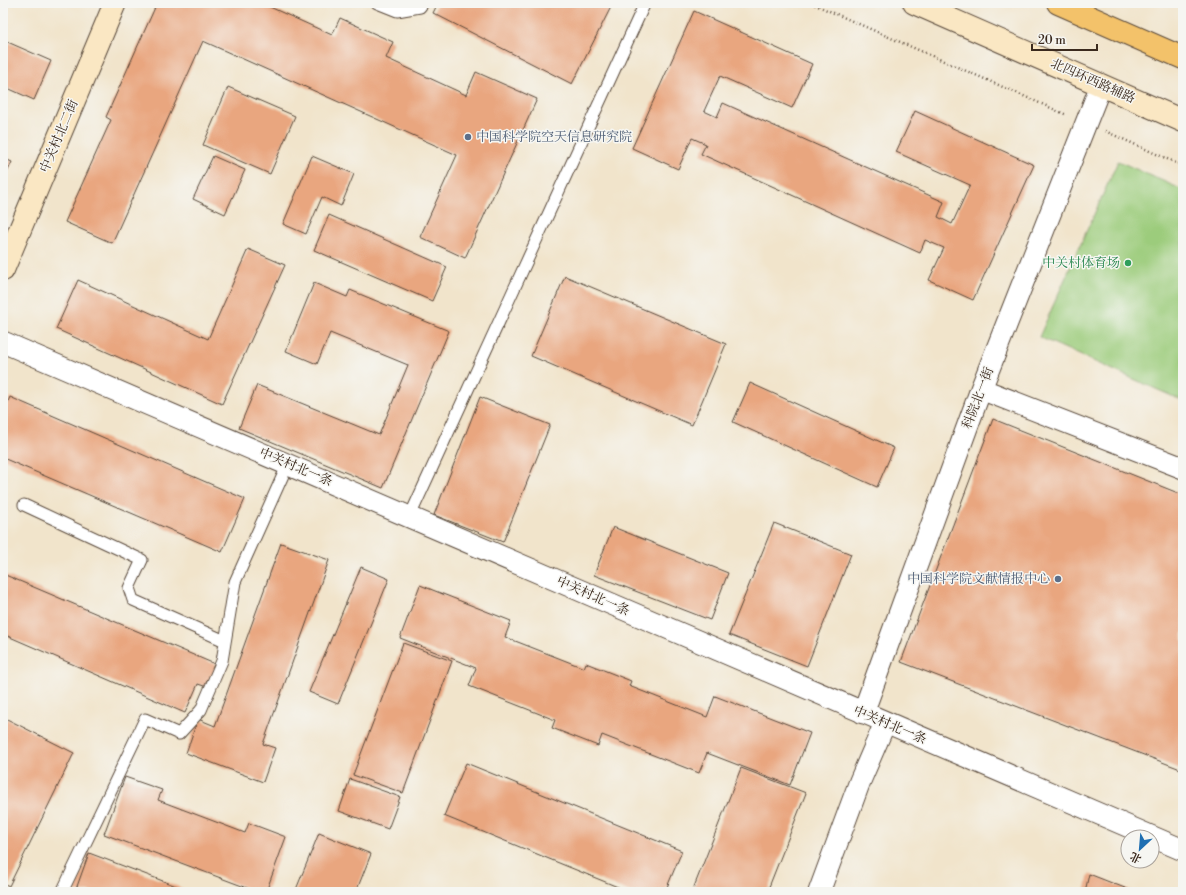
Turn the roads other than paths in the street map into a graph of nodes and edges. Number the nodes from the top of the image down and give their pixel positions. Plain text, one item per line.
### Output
1 (115, 3) edge
2 (378, 3) edge
3 (422, 3) edge
4 (645, 3) edge
5 (914, 3) edge
6 (1058, 3) edge
7 (1183, 58) edge
8 (1101, 85) junction
9 (1183, 121) edge
10 (3, 270) edge
11 (3, 342) edge
12 (981, 389) junction
13 (288, 464) junction
14 (1183, 468) edge
15 (24, 505) dead end
16 (410, 516) junction
17 (225, 641) junction
18 (863, 713) junction
19 (885, 722) junction
20 (1183, 850) edge
21 (62, 892) edge
22 (819, 892) edge

1 - 10 street, 中关村北二街
2 - 3 lane
4 - 16 lane
5 - 8 street, 北四环西路辅路
6 - 7 highway
8 - 9 street, 北四环西路辅路
8 - 12 street, 科院北一街
11 - 13 street, 中关村北一条
12 - 14 street
12 - 18 street, 科院北一街
13 - 16 street, 中关村北一条
13 - 17 lane
15 - 17 lane
16 - 18 street, 中关村北一条
17 - 21 lane
18 - 19 street, 中关村北一条
19 - 20 street, 中关村北一条
19 - 22 street

